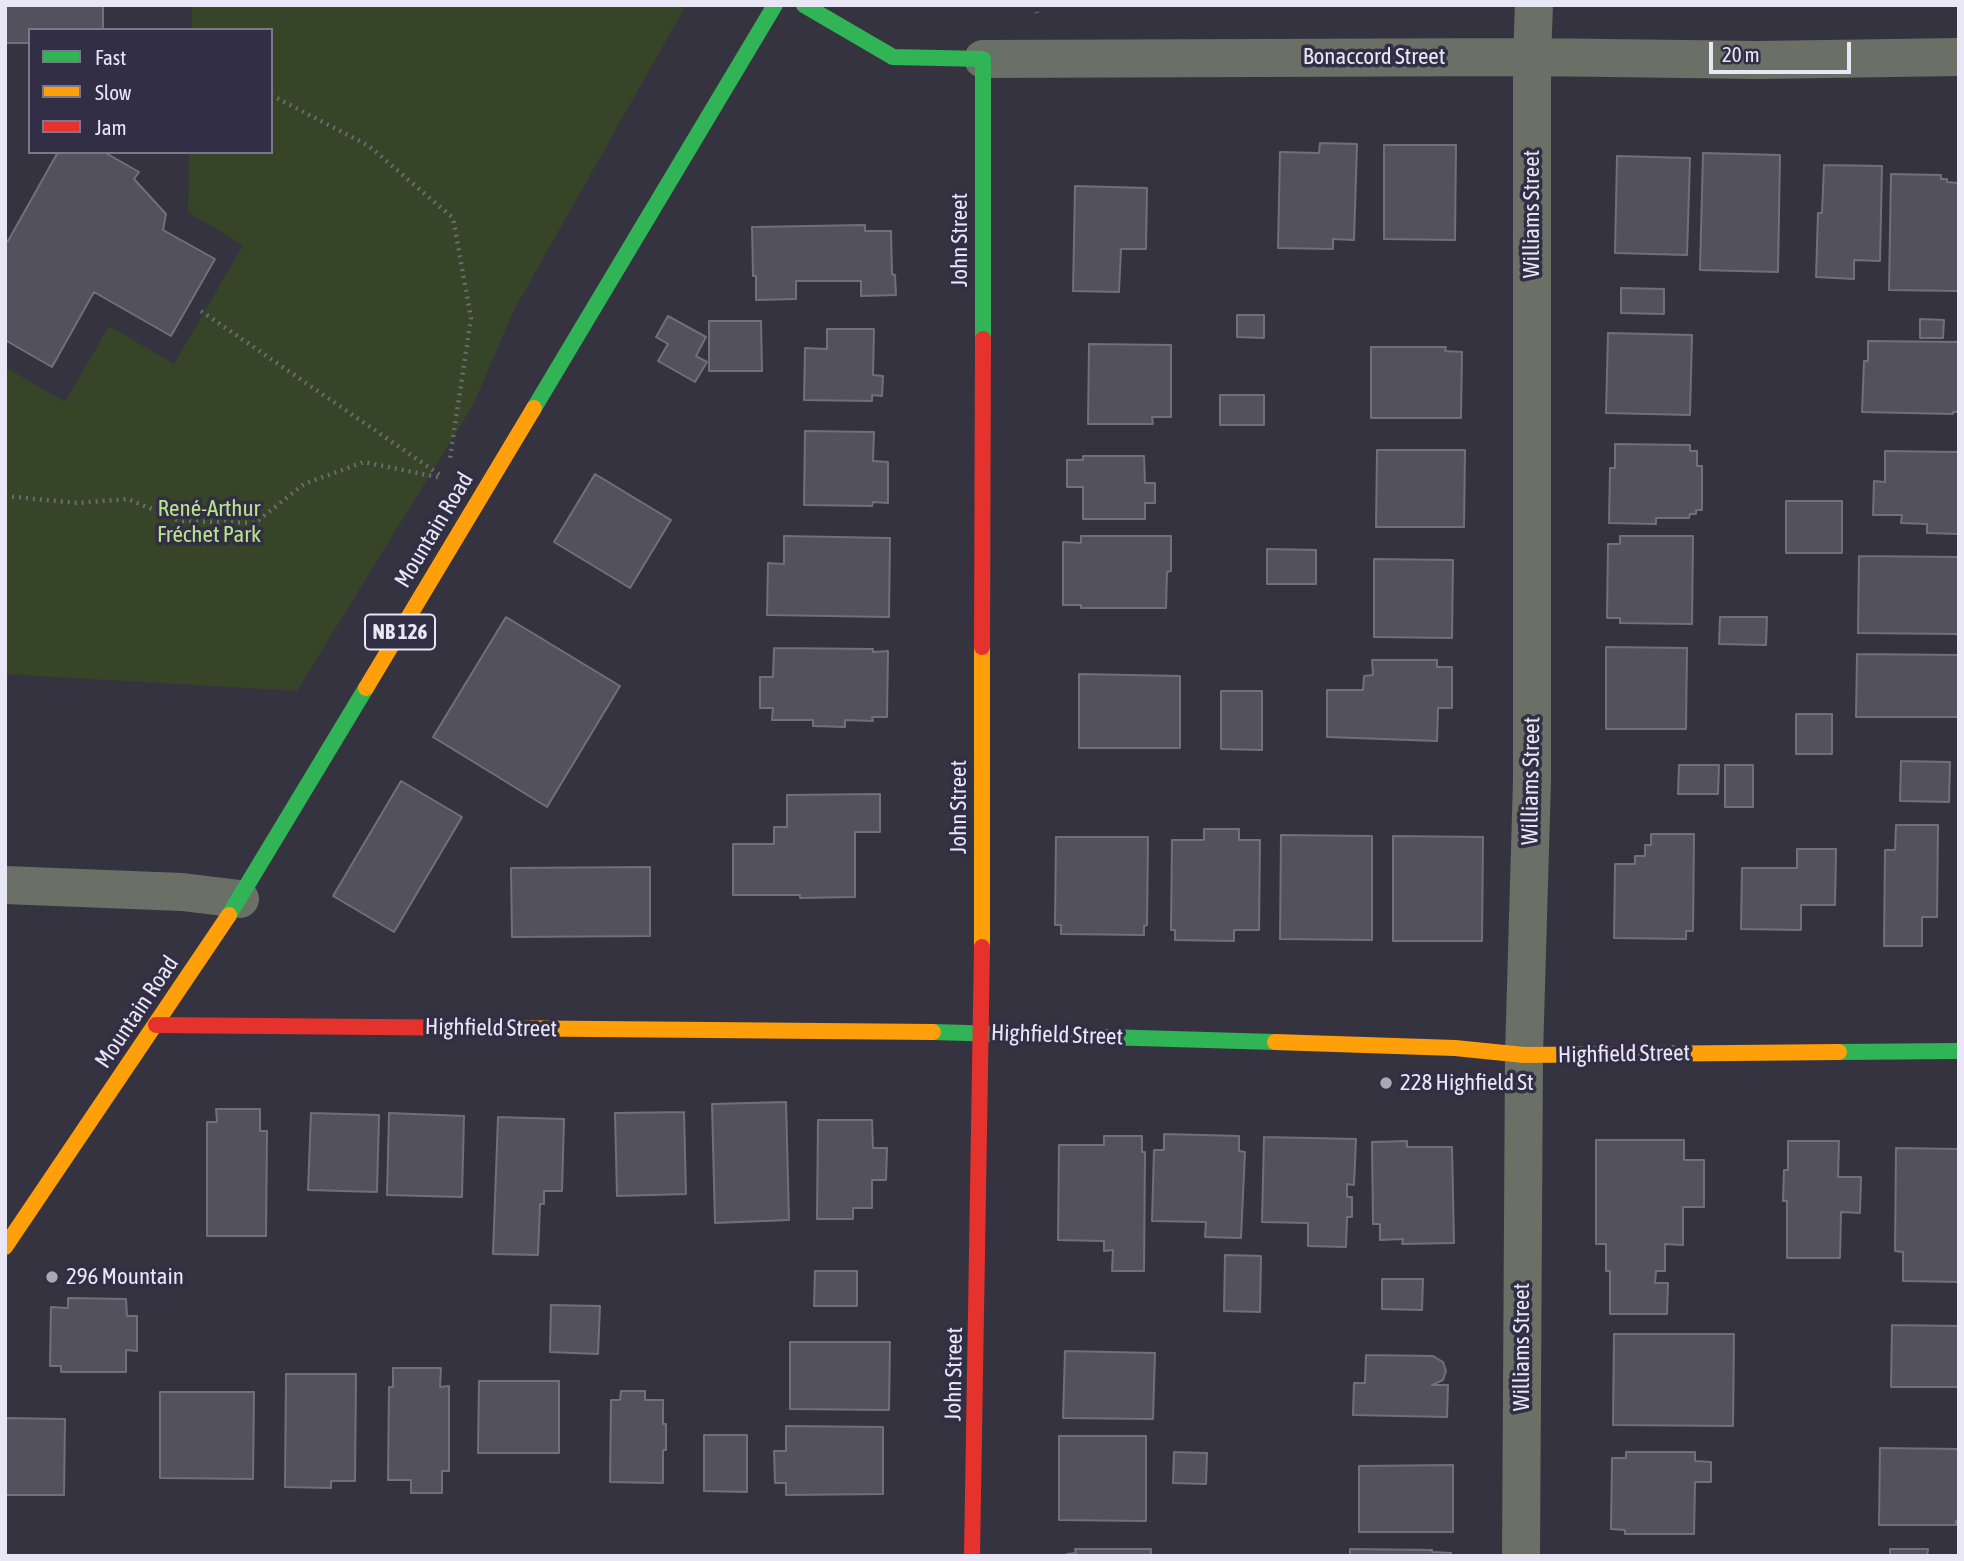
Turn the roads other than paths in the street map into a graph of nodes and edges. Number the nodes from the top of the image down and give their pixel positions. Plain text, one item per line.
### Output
1 (775, 5) edge
2 (804, 5) edge
3 (1534, 5) edge
4 (1532, 57) junction
5 (1959, 57) edge
6 (984, 59) junction
7 (5, 885) edge
8 (240, 899) junction
9 (156, 1025) junction
10 (982, 1032) junction
11 (1959, 1051) edge
12 (1524, 1055) junction
13 (5, 1247) edge
14 (972, 1556) edge
15 (1521, 1556) edge

1 - 8 street, Mountain Road / NB 126
2 - 6 street, Bonaccord Street
3 - 4 street, Williams Street
4 - 5 street, Bonaccord Street
4 - 6 street, Bonaccord Street
4 - 12 street, Williams Street
6 - 10 street, John Street
7 - 8 street
8 - 9 street, Mountain Road / NB 126
9 - 10 street, Highfield Street
9 - 13 street, Mountain Road / NB 126
10 - 12 street, Highfield Street
10 - 14 street, John Street
11 - 12 street, Highfield Street
12 - 15 street, Williams Street

